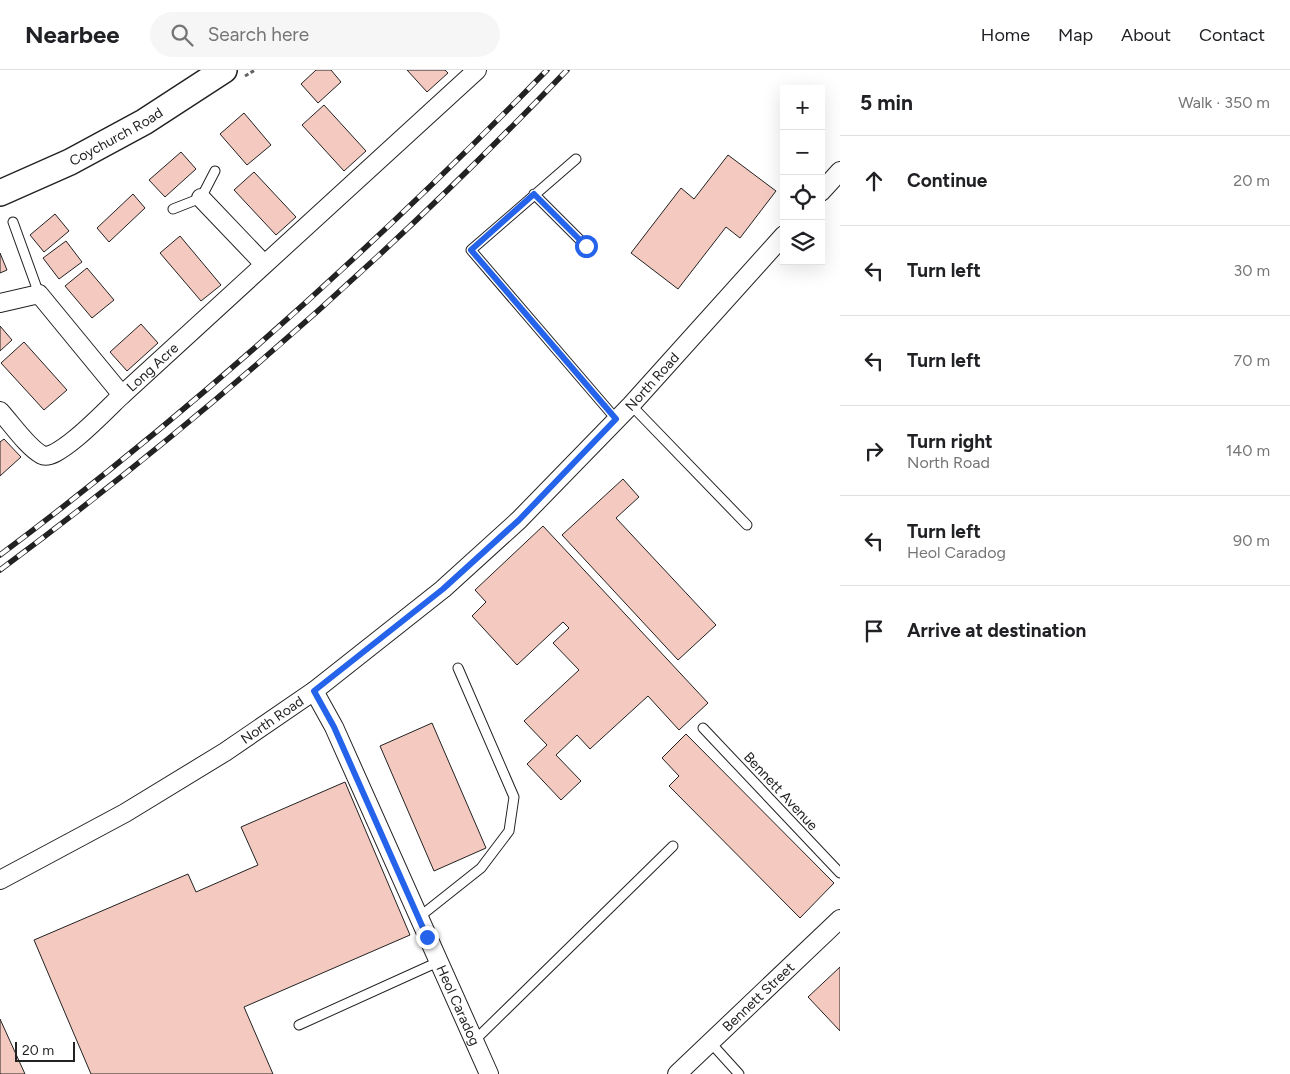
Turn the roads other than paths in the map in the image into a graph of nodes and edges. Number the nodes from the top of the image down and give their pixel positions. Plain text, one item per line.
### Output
1 (224, 70) edge
2 (477, 70) edge
3 (576, 159) dead end
4 (215, 171) dead end
5 (840, 171) edge
6 (825, 188) edge
7 (0, 192) edge
8 (534, 194) junction
9 (201, 198) junction
10 (173, 209) dead end
11 (13, 222) dead end
12 (780, 239) edge
13 (586, 246) dead end
14 (264, 264) junction
15 (38, 294) junction
16 (0, 303) edge
17 (122, 395) junction
18 (631, 405) junction
19 (0, 411) edge
20 (616, 419) junction
21 (747, 526) dead end
22 (458, 668) dead end
23 (314, 691) junction
24 (703, 728) dead end
25 (673, 846) dead end
26 (840, 873) edge
27 (0, 880) edge
28 (418, 918) junction
29 (840, 919) edge
30 (438, 962) junction
31 (299, 1025) dead end
32 (474, 1041) junction
33 (710, 1042) junction
34 (489, 1074) edge
35 (677, 1074) edge
36 (739, 1074) edge

1 - 7 main road, Coychurch Road
2 - 14 street, Long Acre
3 - 8 lane
4 - 9 lane
5 - 6 street
8 - 13 lane
8 - 20 lane
9 - 10 lane
9 - 14 street
11 - 15 lane
12 - 18 street, North Road
14 - 17 street, Long Acre
15 - 16 street
15 - 17 street, Long Acre
17 - 19 street
18 - 20 street, North Road
18 - 21 lane
20 - 23 street, North Road
22 - 28 lane
23 - 27 street, North Road
23 - 28 street, Heol Caradog
24 - 26 lane, Bennett Avenue
25 - 32 lane
28 - 30 street, Heol Caradog
29 - 33 street, Bennett Street
30 - 31 lane
30 - 32 street, Heol Caradog
32 - 34 street, Heol Caradog
33 - 35 street, Bennett Street
33 - 36 lane

